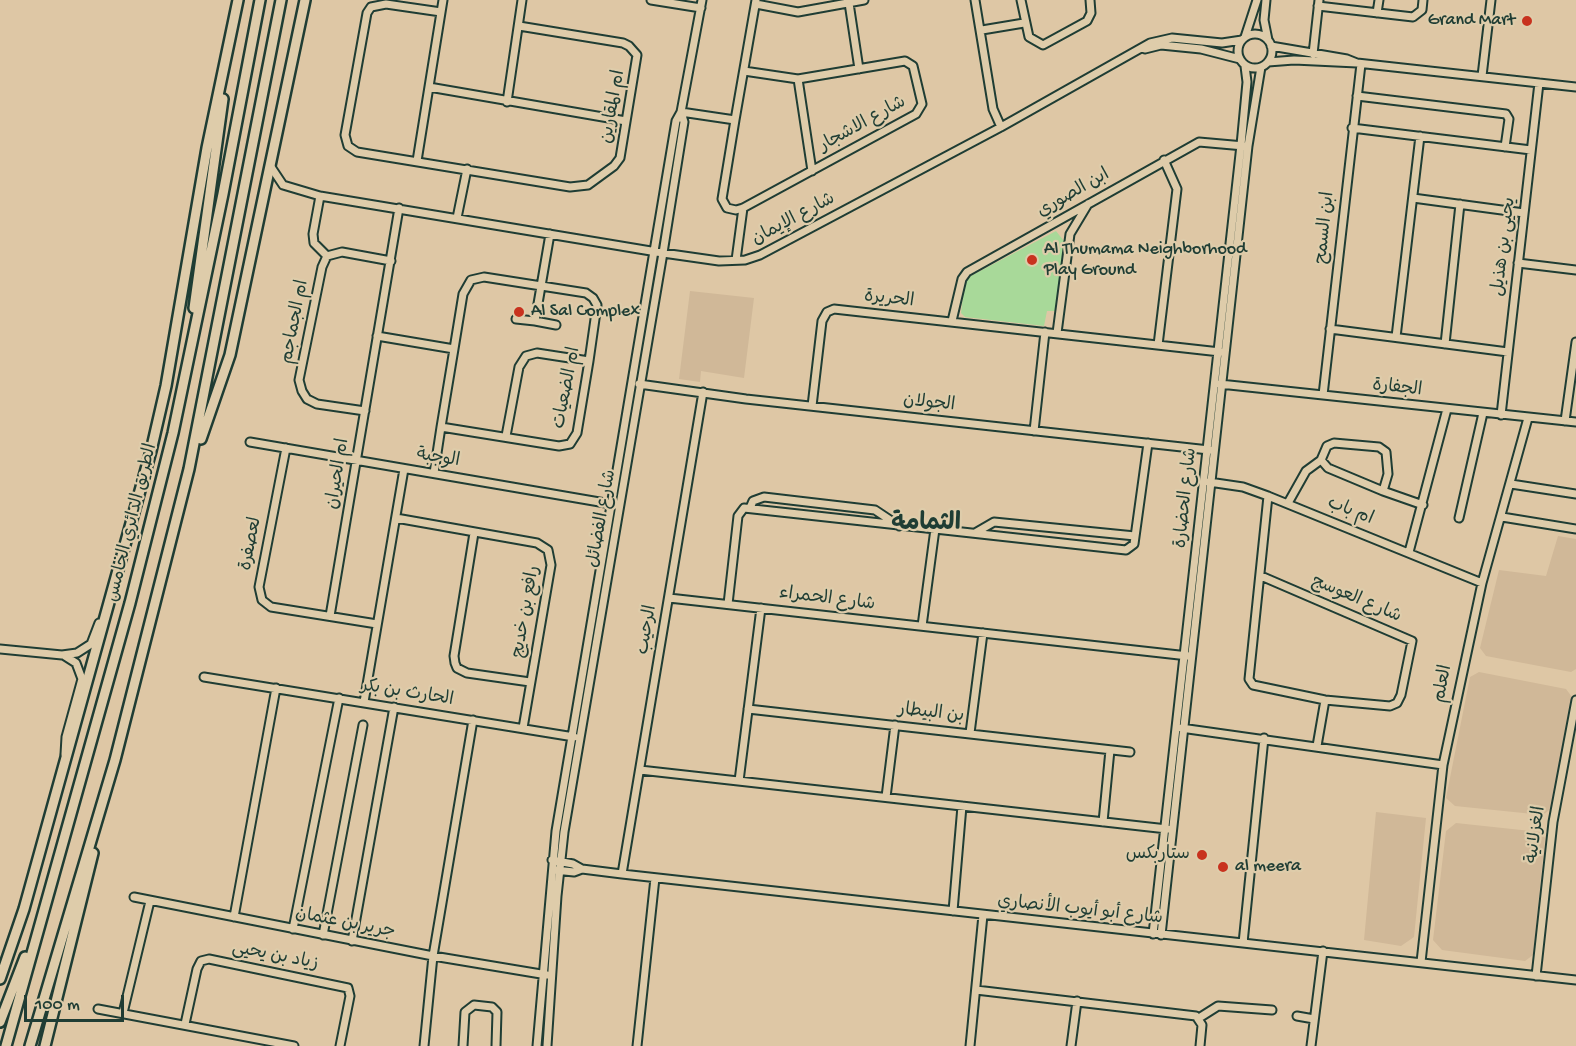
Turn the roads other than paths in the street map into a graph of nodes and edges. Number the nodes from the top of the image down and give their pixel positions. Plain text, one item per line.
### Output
1 (238, 0) edge
2 (260, 0) edge
3 (282, 0) edge
4 (305, 0) edge
5 (443, 0) edge
6 (522, 0) edge
7 (651, 0) edge
8 (702, 0) edge
9 (864, 0) edge
10 (975, 0) edge
11 (1021, 0) edge
12 (1090, 0) edge
13 (1257, 0) edge
14 (1266, 0) edge
15 (1379, 0) edge
16 (1424, 0) edge
17 (1491, 0) edge
18 (756, 2) edge
19 (849, 3) junction
20 (1319, 3) edge
21 (701, 9) junction
22 (441, 12) junction
23 (1377, 13) junction
24 (233, 22) junction
25 (1024, 23) junction
26 (519, 26) junction
27 (982, 30) junction
28 (1244, 39) junction
29 (1270, 43) junction
30 (1140, 51) junction
31 (1313, 54) junction
32 (1243, 62) junction
33 (1268, 62) junction
34 (1359, 64) junction
35 (1261, 67) junction
36 (859, 69) junction
37 (744, 71) junction
38 (1482, 76) junction
39 (798, 79) junction
40 (1539, 83) junction
41 (429, 87) junction
42 (1576, 87) edge
43 (1357, 96) junction
44 (507, 102) junction
45 (681, 112) junction
46 (735, 120) junction
47 (626, 121) junction
48 (1001, 127) junction
49 (1352, 128) junction
50 (1420, 136) junction
51 (1245, 146) junction
52 (1505, 147) junction
53 (1531, 150) junction
54 (1164, 160) junction
55 (417, 161) junction
56 (272, 167) junction
57 (467, 169) junction
58 (812, 171) junction
59 (320, 196) junction
60 (1413, 198) junction
61 (1090, 202) junction
62 (1460, 204) junction
63 (399, 208) junction
64 (743, 208) junction
65 (1524, 213) junction
66 (457, 218) junction
67 (550, 234) junction
68 (659, 253) junction
69 (327, 256) junction
70 (736, 260) junction
71 (391, 261) junction
72 (1518, 263) junction
73 (1576, 270) edge
74 (541, 285) junction
75 (516, 319) dead end
76 (535, 321) junction
77 (952, 321) junction
78 (556, 325) dead end
79 (1330, 329) junction
80 (1045, 332) junction
81 (1057, 333) junction
82 (377, 336) junction
83 (1396, 338) junction
84 (1576, 342) edge
85 (1445, 344) junction
86 (1158, 345) junction
87 (454, 349) junction
88 (638, 351) junction
89 (1222, 352) junction
90 (1508, 352) junction
91 (190, 355) junction
92 (589, 361) junction
93 (1218, 384) junction
94 (641, 385) junction
95 (703, 392) junction
96 (1323, 395) junction
97 (812, 406) junction
98 (1447, 409) junction
99 (365, 411) junction
100 (1483, 413) junction
101 (1501, 415) junction
102 (1528, 418) junction
103 (1566, 421) junction
104 (1576, 422) edge
105 (441, 427) junction
106 (1034, 431) junction
107 (506, 436) junction
108 (250, 442) dead end
109 (1148, 443) junction
110 (286, 448) junction
111 (1211, 450) junction
112 (1321, 460) junction
113 (357, 462) junction
114 (189, 469) junction
115 (404, 469) junction
116 (434, 473) junction
117 (1208, 482) junction
118 (1511, 484) junction
119 (1383, 491) junction
120 (1576, 494) edge
121 (1268, 496) junction
122 (1288, 503) junction
123 (616, 505) junction
124 (1422, 505) junction
125 (750, 508) junction
126 (1502, 517) junction
127 (396, 518) junction
128 (1459, 518) dead end
129 (901, 527) junction
130 (935, 529) junction
131 (1576, 529) edge
132 (474, 533) junction
133 (975, 533) junction
134 (1135, 536) junction
135 (1409, 552) junction
136 (1261, 576) junction
137 (1482, 583) junction
138 (115, 585) junction
139 (669, 598) junction
140 (728, 604) junction
141 (761, 608) junction
142 (330, 616) junction
143 (377, 624) junction
144 (922, 626) junction
145 (983, 633) junction
146 (0, 649) edge
147 (63, 655) junction
148 (1188, 656) junction
149 (204, 676) dead end
150 (530, 682) junction
151 (276, 688) junction
152 (339, 698) junction
153 (1325, 700) junction
154 (1576, 700) edge
155 (364, 702) junction
156 (394, 707) junction
157 (748, 709) junction
158 (473, 720) junction
159 (895, 724) junction
160 (363, 725) dead end
161 (1180, 727) junction
162 (523, 728) junction
163 (970, 733) junction
164 (573, 736) junction
165 (1264, 738) junction
166 (1317, 746) junction
167 (1110, 750) junction
168 (1130, 752) dead end
169 (66, 758) junction
170 (115, 760) junction
171 (1443, 765) junction
172 (575, 768) junction
173 (640, 770) junction
174 (739, 781) junction
175 (886, 797) junction
176 (962, 806) junction
177 (1102, 822) junction
178 (1168, 829) junction
179 (556, 861) junction
180 (582, 869) junction
181 (555, 870) junction
182 (622, 874) junction
183 (655, 878) junction
184 (134, 897) dead end
185 (150, 901) junction
186 (953, 911) junction
187 (983, 915) junction
188 (234, 917) junction
189 (38, 928) junction
190 (293, 929) junction
191 (1157, 935) junction
192 (322, 936) junction
193 (352, 941) junction
194 (1243, 943) junction
195 (1323, 951) junction
196 (433, 956) junction
197 (1421, 962) junction
198 (543, 974) junction
199 (552, 976) junction
200 (1536, 976) junction
201 (0, 979) edge
202 (1576, 980) edge
203 (976, 990) junction
204 (1077, 1001) junction
205 (98, 1009) dead end
206 (1272, 1010) dead end
207 (123, 1013) junction
208 (1297, 1016) dead end
209 (1199, 1018) junction
210 (1314, 1019) junction
211 (0, 1022) edge
212 (184, 1024) junction
213 (6, 1046) edge
214 (30, 1046) edge
215 (45, 1046) edge
216 (294, 1046) edge
217 (340, 1046) edge
218 (424, 1046) edge
219 (463, 1046) edge
220 (496, 1046) edge
221 (537, 1046) edge
222 (547, 1046) edge
223 (637, 1046) edge
224 (970, 1046) edge
225 (1071, 1046) edge
226 (1200, 1046) edge
227 (1311, 1046) edge

1 - 24 highway
2 - 91 highway, الطريق الدائري الخامس
3 - 114 highway
4 - 56 highway
5 - 22 street
6 - 26 street
7 - 21 street
8 - 21 street, شارع الفضائل
9 - 19 street
10 - 27 street
11 - 25 street
12 - 25 street
13 - 28 street
14 - 29 street
15 - 23 street
16 - 23 street
17 - 38 street
18 - 19 street
18 - 37 street
19 - 36 street
20 - 23 street
20 - 31 street
21 - 45 street, شارع الفضائل
22 - 41 street
22 - 55 street, ام المقارين
24 - 91 highway
24 - 138 highway
25 - 27 street
26 - 44 street
26 - 47 street, ام المقارين
27 - 48 street
28 - 29 street
28 - 30 street, شارع الإيمان
28 - 32 street
29 - 31 street
29 - 33 street
30 - 32 street, شارع الإيمان
30 - 48 street, شارع الإيمان
31 - 34 street
32 - 35 street
32 - 51 street, شارع الحضارة
33 - 34 street
33 - 35 street
34 - 38 street
34 - 43 street, ابن السمح
35 - 51 street, شارع الحضارة
36 - 39 street, شارع الاشجار
36 - 58 street, شارع الاشجار
37 - 39 street, شارع الاشجار
37 - 46 street
38 - 40 street
39 - 58 street
40 - 42 street
40 - 53 street, يحيى بن هذيل
41 - 44 street
41 - 55 street
43 - 49 street, ابن السمح
43 - 52 street
44 - 47 street
45 - 46 street
45 - 68 street, شارع الفضائل
45 - 68 street
46 - 64 street
47 - 57 street, ام المقارين
48 - 70 street, شارع الإيمان
49 - 50 street
49 - 79 street, ابن السمح
50 - 52 street
50 - 60 street
51 - 54 street, ابن الصوري
51 - 89 street, شارع الحضارة
52 - 53 street
53 - 65 street, يحيى بن هذيل
54 - 61 street, ابن الصوري
54 - 86 street
55 - 57 street, ام المقارين
56 - 59 street, شارع الإيمان
56 - 114 highway
57 - 66 street
58 - 64 street, شارع الاشجار
59 - 63 street, شارع الإيمان
59 - 69 street
60 - 62 street
60 - 83 street
61 - 77 street, ابن الصوري
61 - 81 street
62 - 65 street
62 - 85 street
63 - 66 street, شارع الإيمان
63 - 71 street, ام الحيران
64 - 70 street
65 - 72 street, يحيى بن هذيل
66 - 67 street, شارع الإيمان
67 - 68 street, شارع الإيمان
67 - 74 street
68 - 70 street, شارع الإيمان
68 - 88 street
68 - 94 street, شارع الفضائل
69 - 71 street
69 - 99 street, ام الجماجم
71 - 82 street, ام الحيران
72 - 73 street
72 - 90 street, يحيى بن هذيل
74 - 76 street
74 - 87 street, ام الضعيات
74 - 92 street, ام الضعيات
75 - 76 street
76 - 78 street
77 - 80 street, الحريرة
77 - 97 street, الحريرة
79 - 83 street
79 - 96 street, ابن السمح
80 - 81 street, الحريرة
80 - 106 street
81 - 86 street, الحريرة
82 - 87 street
82 - 99 street, ام الحيران
83 - 85 street
84 - 103 street
85 - 90 street
86 - 89 street, الحريرة
87 - 105 street, ام الضعيات
88 - 94 street
88 - 123 street
89 - 93 street, شارع الحضارة
90 - 101 street, يحيى بن هذيل
91 - 189 highway, الطريق الدائري الخامس
92 - 107 street
92 - 107 street, ام الضعيات
93 - 96 street, الجفارة
93 - 111 street, شارع الحضارة
94 - 95 street, الجولان
94 - 123 street, شارع الفضائل
95 - 97 street, الجولان
95 - 139 street, الرحيب
96 - 98 street, الجفارة
97 - 106 street, الجولان
98 - 100 street, الجفارة
98 - 124 street
99 - 113 street, ام الحيران
100 - 101 street, الجفارة
100 - 128 street
101 - 102 street, الجفارة
102 - 103 street, الجفارة
102 - 118 street, العلم
103 - 104 street, الجفارة
105 - 107 street, ام الضعيات
105 - 116 street, ام الضعيات
106 - 109 street, الجولان
108 - 110 street, الوجبة
109 - 111 street, الجولان
109 - 134 street
110 - 113 street, الوجبة
110 - 142 street, لعصفرة
111 - 117 street, شارع الحضارة
112 - 119 street
112 - 119 street
112 - 122 street
113 - 115 street, الوجبة
113 - 142 street, ام الحيران
114 - 170 highway
115 - 116 street, الوجبة
115 - 127 street
116 - 123 street, الوجبة
117 - 121 street, ام باب
117 - 148 street, شارع الحضارة
118 - 120 street
118 - 126 street, العلم
119 - 124 street
121 - 122 street, ام باب
121 - 136 street, شارع العوسج
122 - 135 street, ام باب
123 - 164 street
123 - 172 street, شارع الفضائل
124 - 135 street
125 - 129 street
125 - 129 street
125 - 140 street
126 - 131 street
126 - 137 street, العلم
127 - 132 street, رافع بن خديج
127 - 143 street
129 - 130 street
130 - 133 street
130 - 144 street
132 - 150 street, رافع بن خديج
132 - 150 street
133 - 134 street
133 - 134 street
135 - 137 street, ام باب
136 - 153 street, شارع العوسج
136 - 153 street, شارع العوسج
137 - 171 street, العلم
138 - 147 street
138 - 169 highway
139 - 140 street, شارع الحمراء
139 - 173 street, الرحيب
140 - 141 street, شارع الحمراء
141 - 144 street, شارع الحمراء
141 - 157 street
142 - 143 street, لعصفرة
143 - 155 street
144 - 145 street, شارع الحمراء
145 - 148 street, شارع الحمراء
145 - 163 street
146 - 147 street
147 - 169 street
148 - 161 street, شارع الحضارة
149 - 151 street, الحارث بن بكر
150 - 162 street, رافع بن خديج
151 - 152 street, الحارث بن بكر
151 - 188 street
152 - 155 street, الحارث بن بكر
152 - 190 street
153 - 166 street
154 - 200 street, الغزلانية
155 - 156 street, الحارث بن بكر
156 - 158 street, الحارث بن بكر
156 - 193 street
157 - 159 street, بن البيطار
157 - 174 street
158 - 162 street, الحارث بن بكر
158 - 196 street
159 - 163 street, بن البيطار
159 - 175 street
160 - 192 street
161 - 165 street
161 - 178 street, شارع الحضارة
162 - 164 street, الحارث بن بكر
163 - 167 street, بن البيطار
164 - 172 street
164 - 179 street
165 - 166 street
165 - 194 street
166 - 171 street
167 - 168 street, بن البيطار
167 - 177 street
169 - 201 highway
170 - 214 highway
170 - 215 highway
171 - 197 street, العلم
172 - 179 street, شارع الفضائل
173 - 174 street
173 - 182 street, الرحيب
174 - 175 street
175 - 176 street
176 - 177 street
176 - 186 street
177 - 178 street
178 - 191 street, شارع الحضارة
179 - 180 street, شارع أبو أيوب الأنصاري
179 - 181 street, شارع الفضائل
180 - 181 street, شارع أبو أيوب الأنصاري
180 - 182 street, شارع أبو أيوب الأنصاري
181 - 198 street
181 - 199 street, شارع الفضائل
182 - 183 street, شارع أبو أيوب الأنصاري
183 - 186 street, شارع أبو أيوب الأنصاري
183 - 223 street
184 - 185 street, جرير بن عثمان
185 - 188 street, جرير بن عثمان
185 - 207 street
186 - 187 street, شارع أبو أيوب الأنصاري
187 - 191 street, شارع أبو أيوب الأنصاري
187 - 203 street
188 - 190 street, جرير بن عثمان
189 - 211 highway
189 - 213 highway, الطريق الدائري الخامس
190 - 192 street, جرير بن عثمان
191 - 194 street, شارع أبو أيوب الأنصاري
192 - 193 street, جرير بن عثمان
193 - 196 street, جرير بن عثمان
194 - 195 street, شارع أبو أيوب الأنصاري
195 - 197 street, شارع أبو أيوب الأنصاري
195 - 210 street
196 - 198 street, جرير بن عثمان
196 - 218 street
197 - 200 street, شارع أبو أيوب الأنصاري
198 - 199 street, جرير بن عثمان
198 - 221 street
199 - 222 street, شارع الفضائل
200 - 202 street, شارع أبو أيوب الأنصاري
203 - 204 street
203 - 224 street
204 - 209 street
204 - 225 street
205 - 207 street
206 - 209 street
207 - 212 street
208 - 210 street
209 - 226 street
210 - 227 street
212 - 216 street
212 - 217 street, زياد بن يحيى
219 - 220 street

